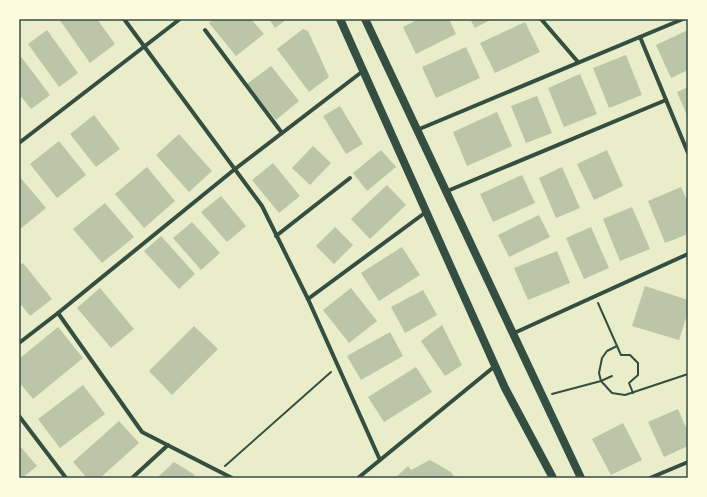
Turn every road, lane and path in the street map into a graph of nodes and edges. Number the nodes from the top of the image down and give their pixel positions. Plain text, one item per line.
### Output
1 (124, 19) edge
2 (180, 19) edge
3 (340, 19) edge
4 (365, 19) edge
5 (541, 19) edge
6 (683, 19) edge
7 (205, 30) dead end
8 (640, 37) junction
9 (144, 46) junction
10 (578, 62) junction
11 (364, 71) junction
12 (666, 100) junction
13 (416, 130) junction
14 (282, 133) junction
15 (19, 143) edge
16 (688, 153) edge
17 (235, 169) junction
18 (350, 178) dead end
19 (445, 192) junction
20 (426, 212) junction
21 (276, 236) junction
22 (687, 256) edge
23 (594, 296) junction
24 (308, 299) junction
25 (58, 314) junction
26 (512, 334) junction
27 (19, 343) edge
28 (617, 346) junction
29 (338, 366) junction
30 (495, 366) junction
31 (688, 374) edge
32 (612, 376) dead end
33 (601, 381) junction
34 (633, 393) junction
35 (542, 396) junction
36 (19, 416) edge
37 (168, 445) junction
38 (380, 460) junction
39 (688, 462) edge
40 (219, 471) junction
41 (66, 478) edge
42 (132, 478) edge
43 (232, 478) edge
44 (358, 478) edge
45 (553, 478) edge
46 (581, 478) edge
47 (650, 478) edge

1 - 9 street
2 - 9 street
3 - 11 main road
4 - 13 main road
5 - 10 street
6 - 8 street
7 - 14 street
8 - 10 street
8 - 12 street
9 - 15 street
9 - 17 street
10 - 13 street
11 - 14 street
11 - 20 main road
12 - 16 street
12 - 19 street
13 - 19 main road
14 - 17 street
17 - 21 street
17 - 25 street
18 - 21 street
19 - 26 main road
20 - 24 street
20 - 30 main road
21 - 24 street
22 - 23 street
23 - 26 street
23 - 28 path
24 - 29 street
25 - 27 street
25 - 37 street
26 - 35 main road
28 - 33 path
28 - 34 path
29 - 38 street
29 - 40 path
30 - 38 street
30 - 45 main road
31 - 34 path
32 - 33 path
33 - 34 path
33 - 35 path
35 - 46 main road
36 - 41 street
37 - 40 street
37 - 42 street
38 - 44 street
39 - 47 street
40 - 43 street

